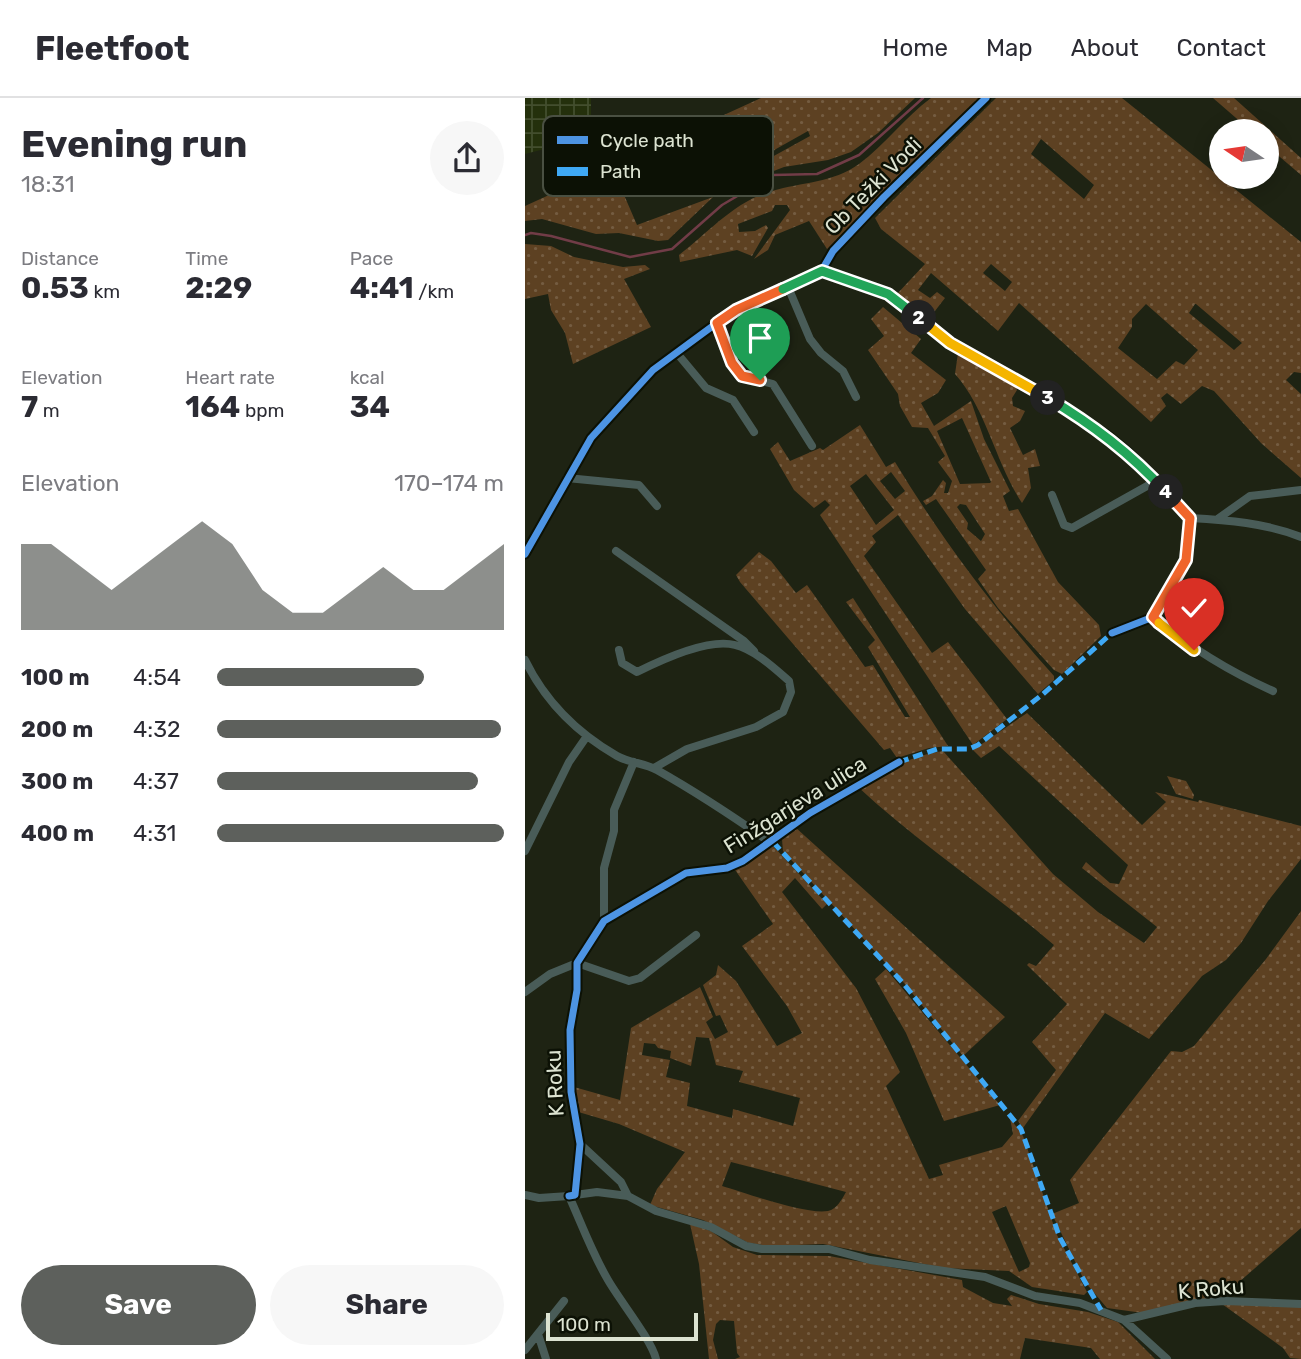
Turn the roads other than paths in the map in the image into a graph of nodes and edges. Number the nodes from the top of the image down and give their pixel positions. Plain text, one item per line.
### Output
1 (986, 98) edge
2 (822, 271) junction
3 (788, 287) junction
4 (717, 323) junction
5 (676, 352) junction
6 (856, 397) dead end
7 (754, 432) dead end
8 (812, 446) dead end
9 (567, 478) junction
10 (1156, 481) junction
11 (1301, 490) edge
12 (1052, 495) dead end
13 (657, 506) dead end
14 (1190, 518) junction
15 (1219, 518) junction
16 (1299, 536) edge
17 (1301, 547) edge
18 (616, 551) dead end
19 (525, 554) edge
20 (1153, 617) junction
21 (1112, 633) dead end
22 (619, 650) dead end
23 (758, 656) junction
24 (525, 660) edge
25 (1273, 691) dead end
26 (587, 736) junction
27 (633, 762) junction
28 (899, 762) dead end
29 (654, 768) junction
30 (771, 843) junction
31 (525, 851) edge
32 (604, 921) junction
33 (696, 935) dead end
34 (577, 963) junction
35 (525, 992) edge
36 (580, 1144) junction
37 (525, 1195) edge
38 (572, 1195) junction
39 (628, 1196) junction
40 (564, 1301) dead end
41 (1301, 1304) edge
42 (1124, 1320) junction
43 (538, 1334) junction
44 (525, 1350) edge
45 (546, 1359) edge
46 (656, 1359) edge
47 (1167, 1359) edge

1 - 2 street, Ob Težki Vodi
2 - 3 street
2 - 10 street
3 - 4 street
3 - 6 street
4 - 5 street
4 - 8 street
5 - 7 street
5 - 9 street
9 - 13 street
9 - 19 street
10 - 12 street
10 - 14 street
11 - 15 street
14 - 15 street
14 - 20 street
15 - 16 street
16 - 17 street
18 - 23 street
20 - 21 street
20 - 25 street
22 - 23 street
23 - 29 street
24 - 26 street
26 - 27 street
26 - 31 street
27 - 29 street
27 - 32 street
28 - 30 street, Finžgarjeva ulica
29 - 30 street
30 - 32 street, Finžgarjeva ulica
32 - 34 street, Finžgarjeva ulica
33 - 34 street
34 - 35 street
34 - 36 street, K Roku
36 - 38 street, K Roku
36 - 39 street
37 - 38 street
38 - 39 street
38 - 46 street, K Roku
39 - 42 street
40 - 43 street
41 - 42 street, K Roku
42 - 47 street
43 - 44 street
43 - 45 street

